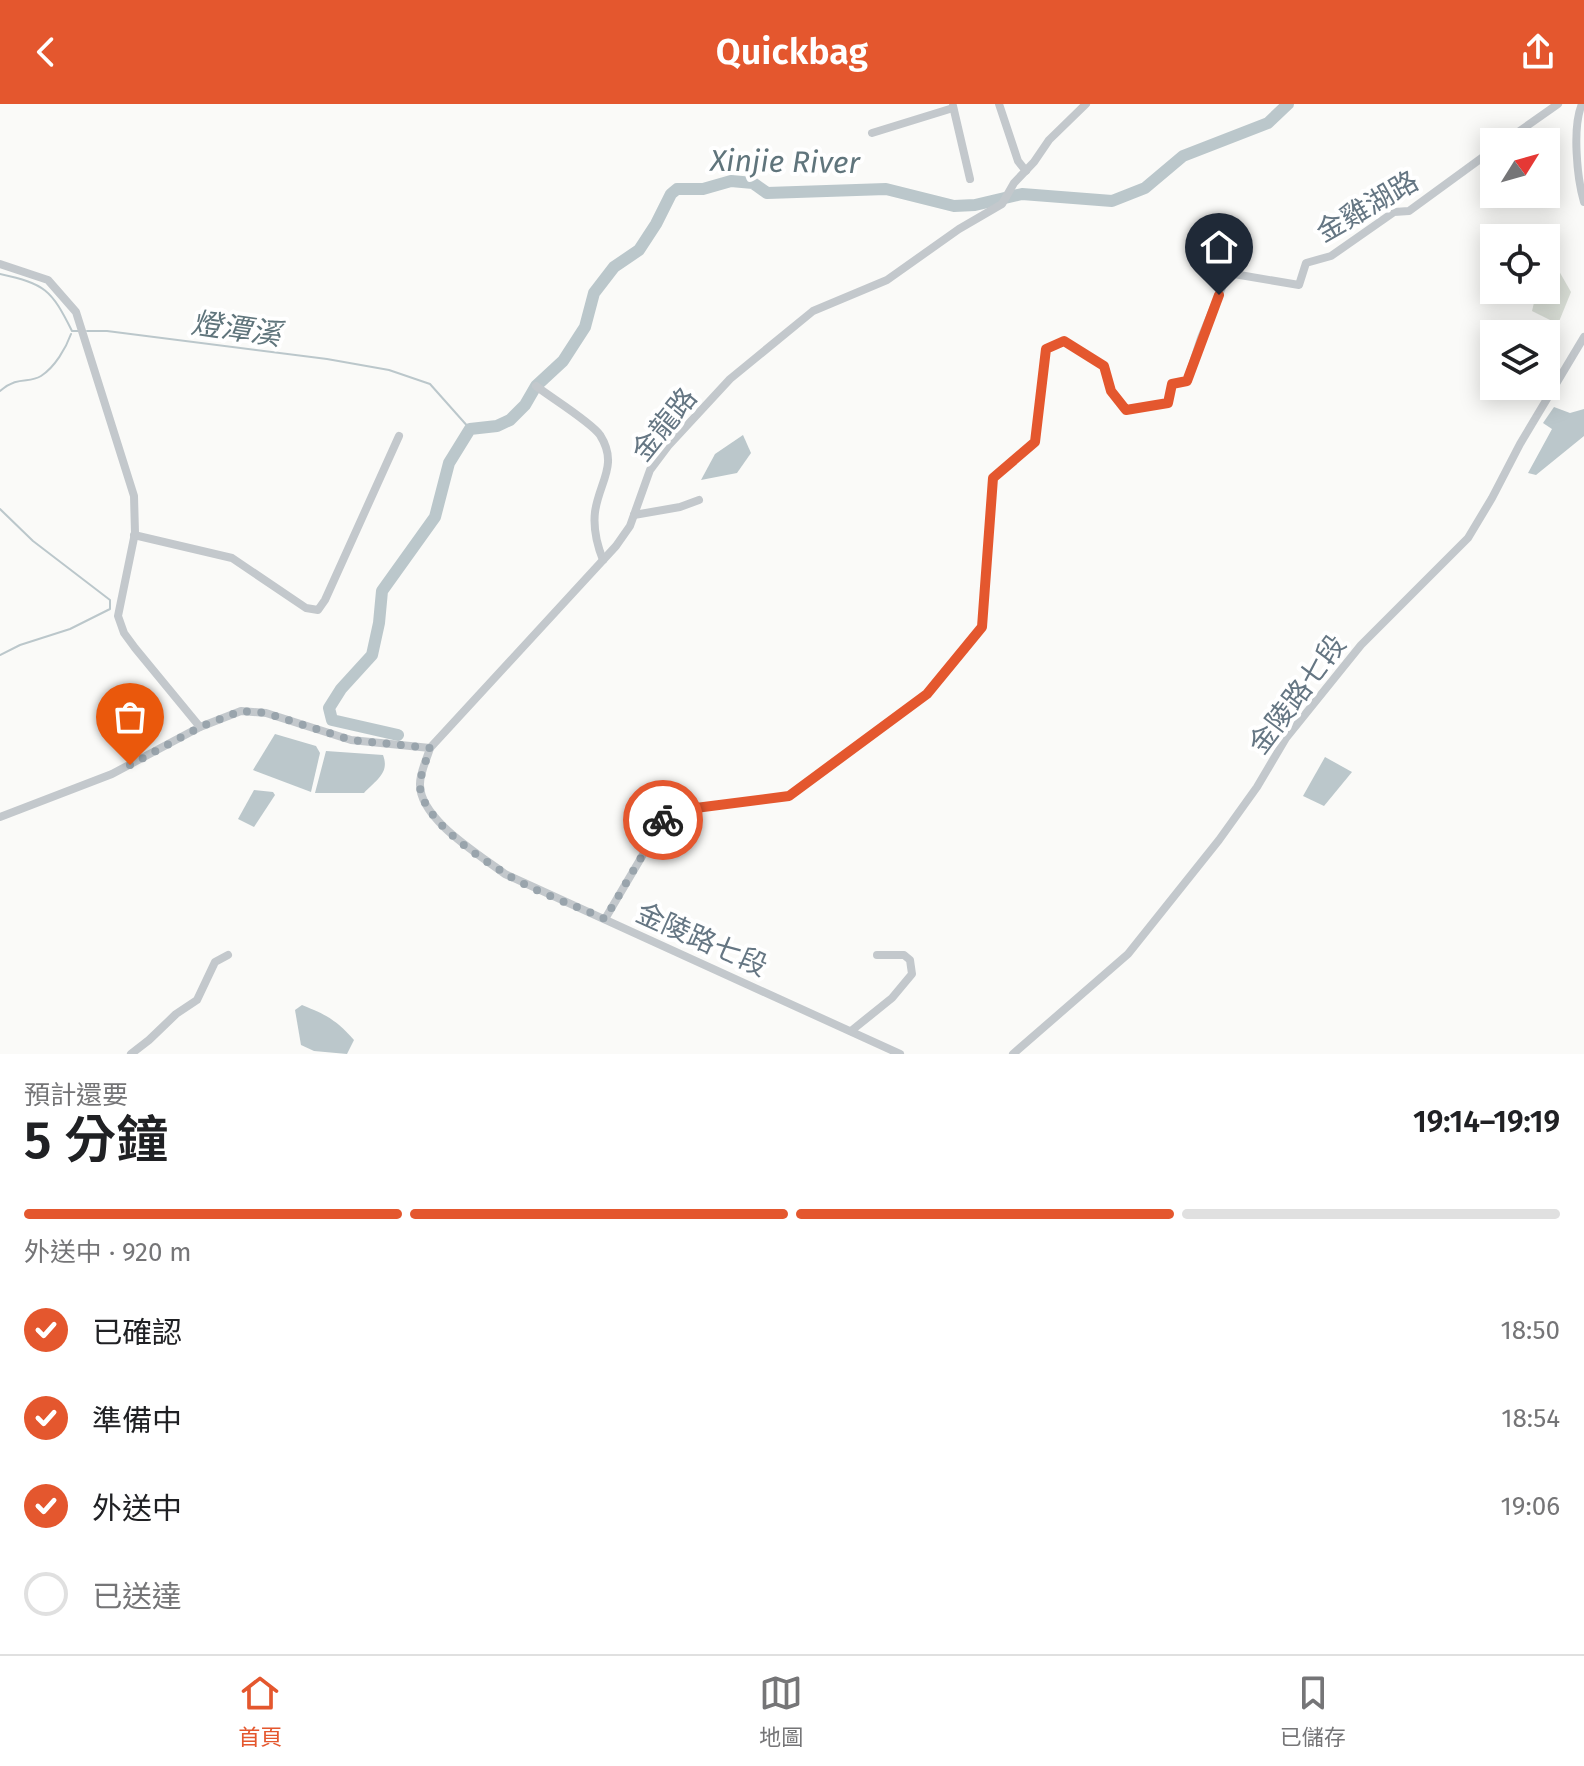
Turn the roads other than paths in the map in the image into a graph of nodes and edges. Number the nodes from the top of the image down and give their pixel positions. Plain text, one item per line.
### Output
1 (999, 104) edge
2 (1086, 104) edge
3 (1558, 104) edge
4 (1578, 105) edge
5 (953, 106) edge
6 (1524, 128) edge
7 (872, 133) dead end
8 (1480, 159) edge
9 (1026, 171) junction
10 (970, 179) dead end
11 (1584, 202) edge
12 (0, 264) edge
13 (1584, 337) edge
14 (536, 386) dead end
15 (399, 436) dead end
16 (699, 500) dead end
17 (634, 515) junction
18 (134, 535) junction
19 (603, 560) junction
20 (200, 727) junction
21 (430, 748) junction
22 (0, 817) edge
23 (605, 919) junction
24 (228, 955) dead end
25 (877, 955) dead end
26 (851, 1031) junction
27 (131, 1054) edge
28 (900, 1054) edge
29 (1013, 1054) edge

1 - 9 street
2 - 9 street
3 - 6 street
4 - 11 street
5 - 7 street
5 - 10 street
8 - 23 street, 金雞湖路
9 - 17 street, 金龍路
12 - 18 street
13 - 29 street, 金陵路七段
14 - 19 street
15 - 18 street
16 - 17 street
17 - 19 street, 金龍路
18 - 20 street
19 - 21 street, 金龍路
20 - 21 street
20 - 22 street
21 - 23 street, 金陵路七段
23 - 26 street, 金陵路七段
24 - 27 street
25 - 26 street
26 - 28 street, 金陵路七段

